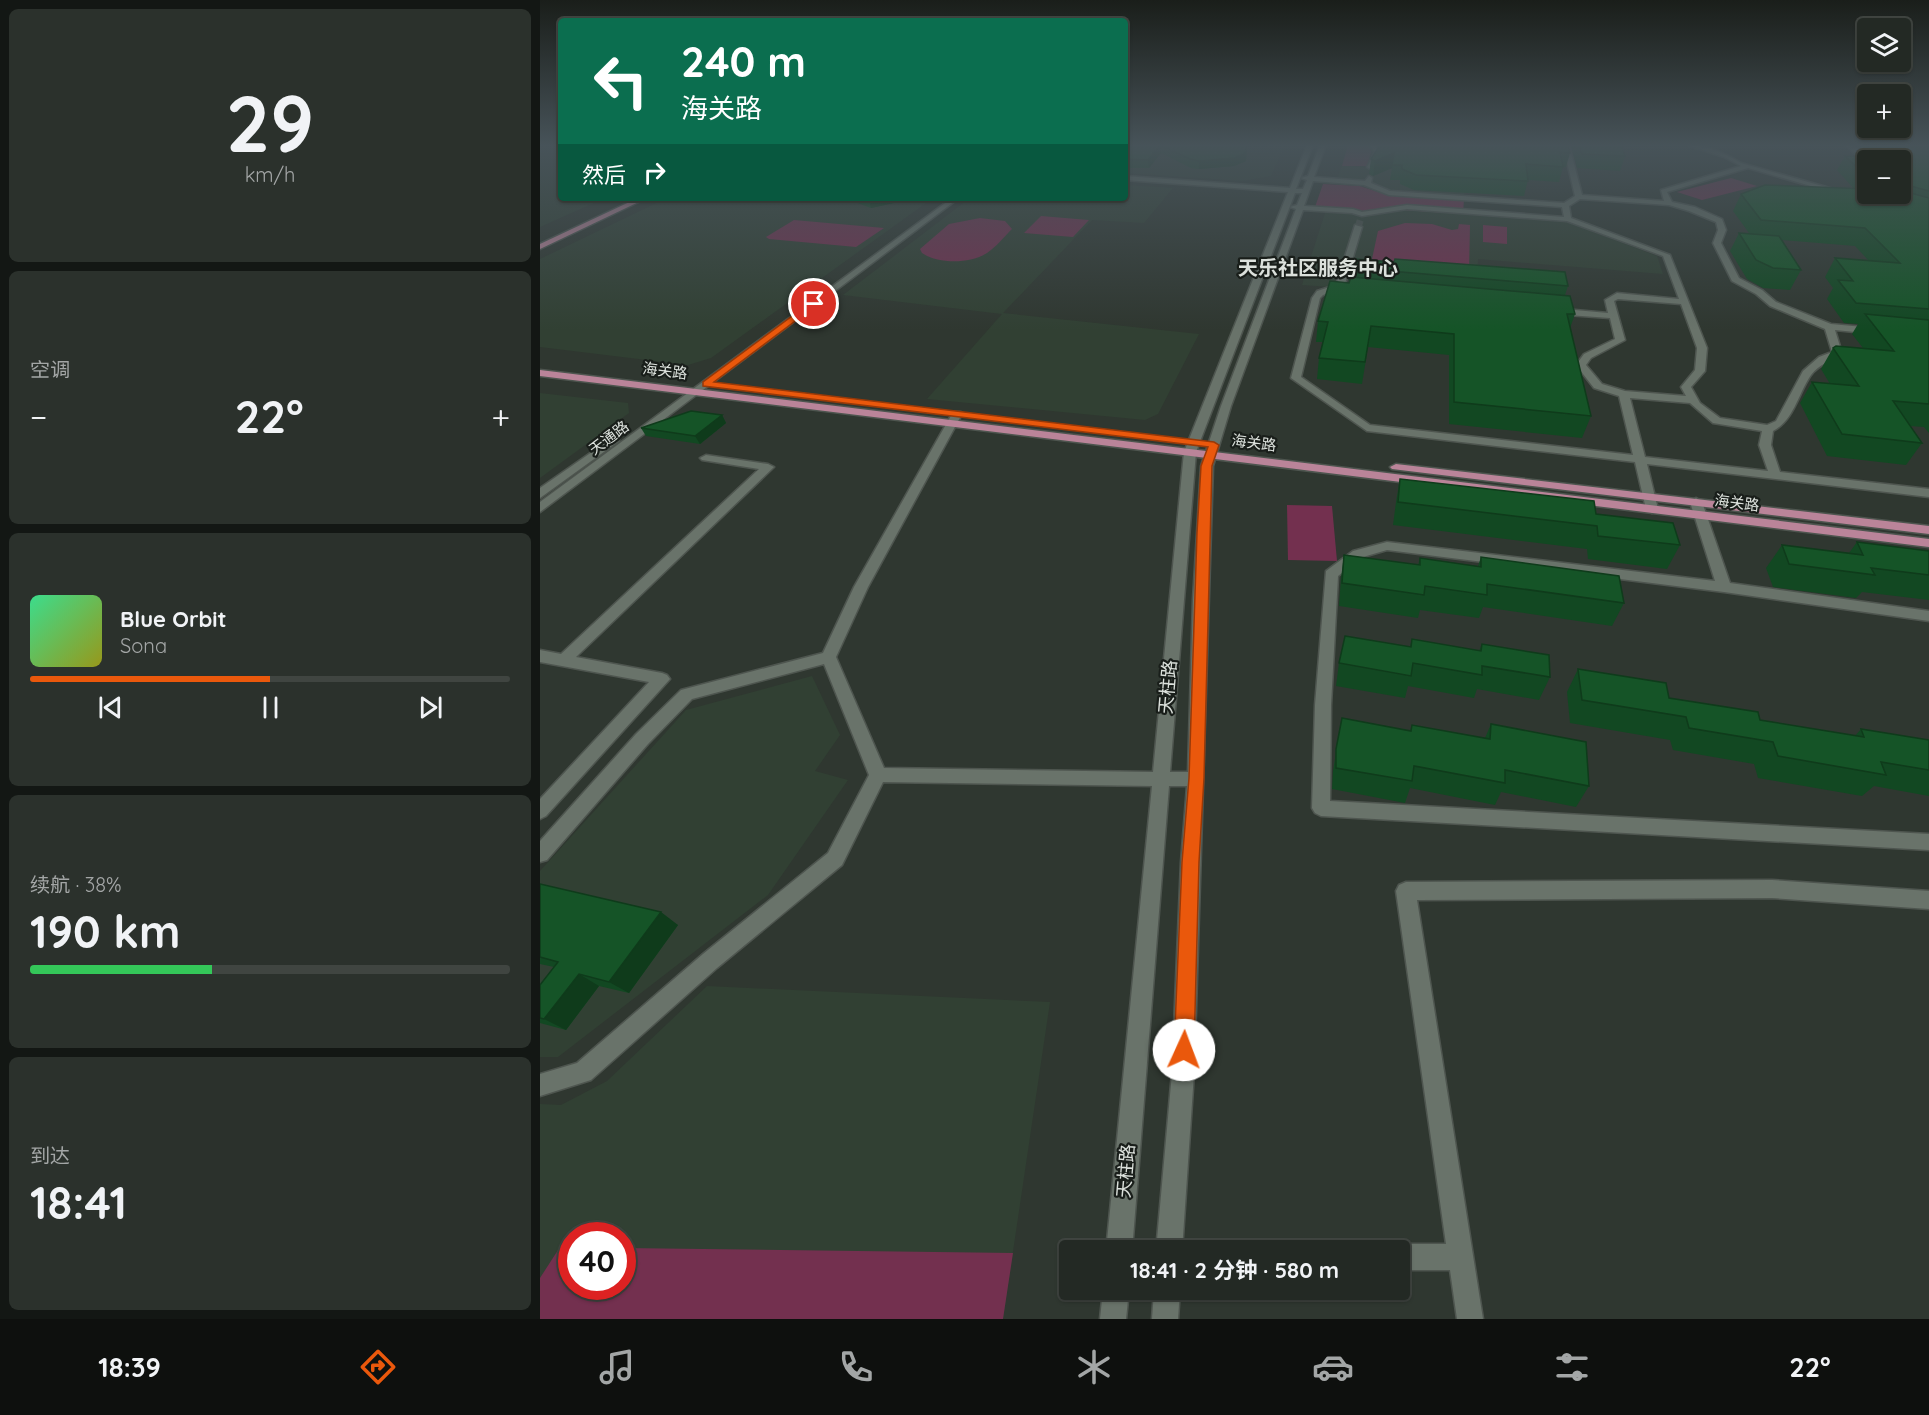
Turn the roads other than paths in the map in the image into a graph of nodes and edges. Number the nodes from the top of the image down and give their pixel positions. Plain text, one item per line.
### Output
1 (1288, 206) edge
2 (606, 207) edge
3 (626, 207) edge
4 (934, 207) edge
5 (945, 207) edge
6 (1295, 207) edge
7 (1301, 207) junction
8 (1565, 207) edge
9 (1683, 207) edge
10 (1397, 208) joint
11 (1568, 219) junction
12 (1360, 220) junction
13 (560, 228) dead end
14 (540, 247) edge
15 (1329, 290) junction
16 (1353, 292) edge
17 (1684, 302) junction
18 (1542, 310) edge
19 (1613, 316) junction
20 (1829, 327) junction
21 (1884, 332) edge
22 (540, 364) edge
23 (540, 373) edge
24 (706, 384) junction
25 (694, 387) junction
26 (682, 390) junction
27 (1624, 394) junction
28 (1693, 400) junction
29 (955, 419) junction
30 (1768, 429) junction
31 (1192, 447) junction
32 (1212, 450) junction
33 (705, 458) dead end
34 (1640, 460) junction
35 (1775, 475) junction
36 (1929, 493) edge
37 (540, 494) edge
38 (1651, 503) junction
39 (540, 508) edge
40 (1698, 508) junction
41 (1929, 530) edge
42 (1929, 543) edge
43 (1724, 587) junction
44 (1929, 616) edge
45 (540, 656) edge
46 (829, 657) junction
47 (563, 661) junction
48 (878, 775) junction
49 (1197, 778) junction
50 (1160, 779) junction
51 (540, 811) edge
52 (1929, 842) edge
53 (540, 854) edge
54 (1929, 900) edge
55 (540, 1085) edge
56 (1120, 1240) edge
57 (1170, 1240) edge
58 (1410, 1257) edge
59 (1460, 1257) junction
60 (1115, 1300) edge
61 (1166, 1300) edge
62 (1113, 1319) edge
63 (1165, 1319) edge
64 (1470, 1319) edge

1 - 31 street, 天柱路
2 - 13 main road
3 - 14 main road
4 - 25 street, 天通路
5 - 24 street
6 - 7 street
7 - 12 street
7 - 32 street, 天柱路
8 - 11 street
9 - 20 street
10 - 11 street
10 - 12 street
11 - 17 street
12 - 15 street
15 - 16 street
15 - 34 street
17 - 19 street
17 - 28 street
18 - 19 street
19 - 27 street
20 - 21 street
20 - 30 street
22 - 25 main road, 海关路
23 - 26 main road, 海关路
24 - 25 main road, 海关路
24 - 29 main road, 海关路
25 - 26 street, 天通路
25 - 29 main road, 海关路
25 - 39 street, 天通路
26 - 37 street, 天通路
27 - 28 street
27 - 34 street
28 - 30 street
29 - 31 main road, 海关路
29 - 46 street
30 - 35 street
31 - 32 main road, 海关路
31 - 50 street, 天柱路
32 - 38 main road, 海关路
32 - 49 street, 天柱路
33 - 47 street
34 - 35 street
34 - 38 street
35 - 36 street
38 - 40 main road, 海关路
40 - 41 main road, 海关路
40 - 42 main road, 海关路
40 - 43 street
43 - 44 street
43 - 52 street
45 - 47 street
46 - 48 street
46 - 53 street
47 - 51 street
48 - 50 street
48 - 55 street
49 - 50 street
49 - 57 street, 天柱路
50 - 56 street, 天柱路
54 - 59 street
58 - 59 street
59 - 64 street
60 - 62 street
61 - 63 street

